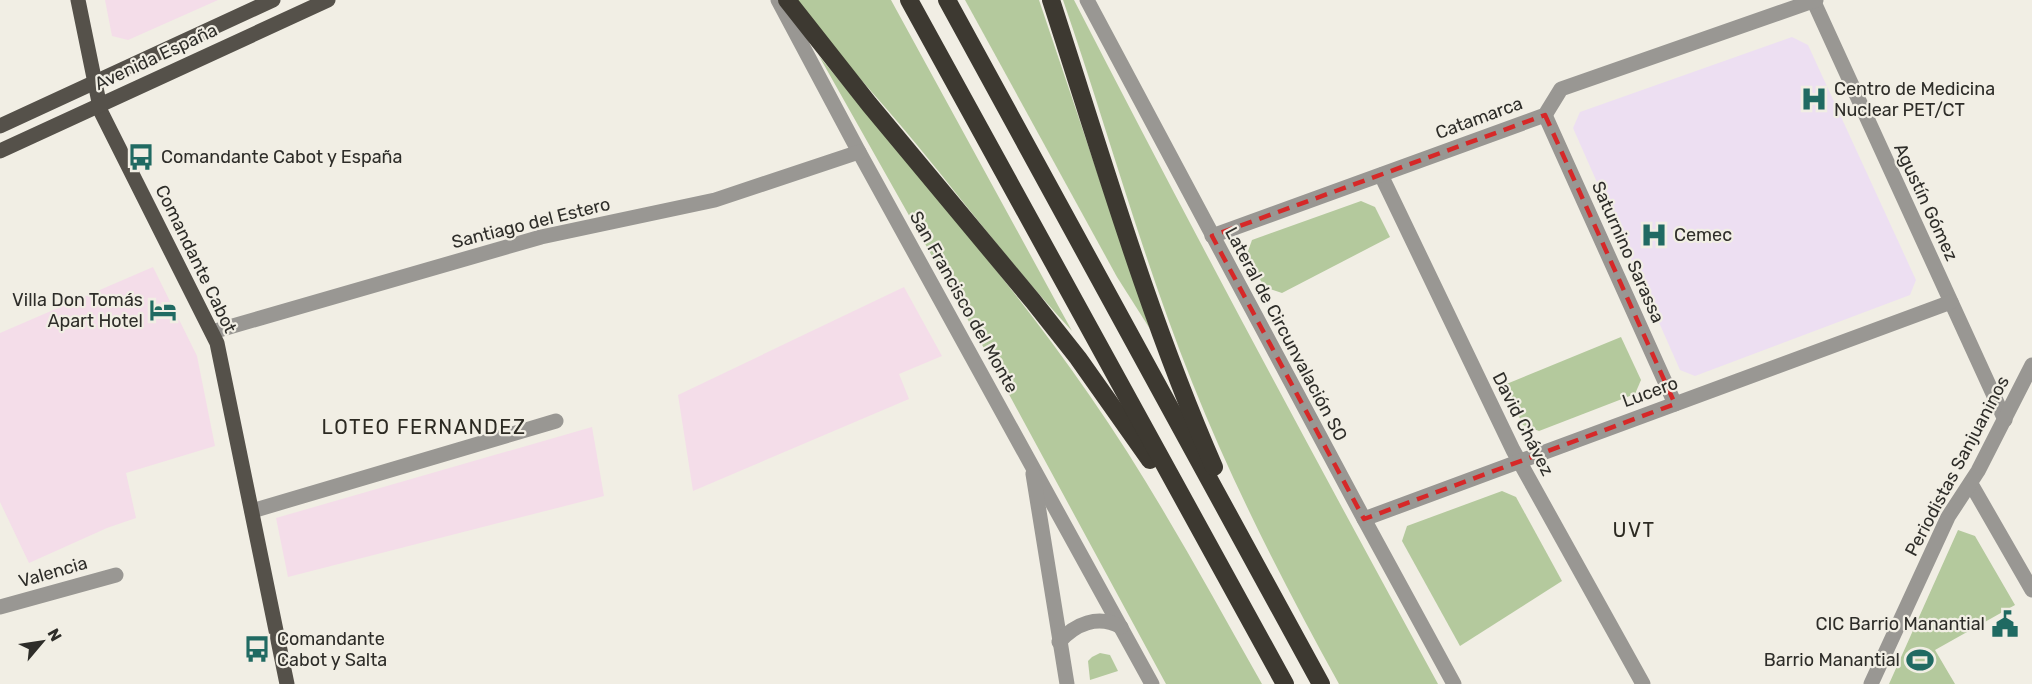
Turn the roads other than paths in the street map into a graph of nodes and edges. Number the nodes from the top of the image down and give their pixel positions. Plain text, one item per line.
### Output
1 (78, 0) edge
2 (273, 0) edge
3 (328, 0) edge
4 (778, 0) edge
5 (787, 0) edge
6 (909, 0) edge
7 (947, 0) edge
8 (1051, 0) edge
9 (1087, 0) edge
10 (1814, 0) edge
11 (95, 81) junction
12 (99, 105) junction
13 (1545, 115) junction
14 (0, 126) edge
15 (0, 151) edge
16 (859, 152) junction
17 (1381, 175) junction
18 (1212, 236) junction
19 (1951, 302) junction
20 (212, 332) junction
21 (2032, 365) edge
22 (1675, 404) junction
23 (2004, 420) junction
24 (556, 421) dead end
25 (1520, 462) junction
26 (1031, 464) junction
27 (1971, 484) junction
28 (252, 511) junction
29 (1364, 519) junction
30 (1201, 531) junction
31 (1259, 571) junction
32 (116, 575) dead end
33 (2032, 590) edge
34 (0, 608) edge
35 (1121, 627) junction
36 (1059, 642) junction
37 (287, 684) edge
38 (1067, 684) edge
39 (1152, 684) edge
40 (1285, 684) edge
41 (1321, 684) edge
42 (1454, 684) edge
43 (1642, 684) edge
44 (1871, 684) edge

1 - 11 main road, Comandante Cabot
2 - 11 main road, Avenida España
3 - 12 main road, Avenida España
4 - 16 street, San Francisco del Monte
5 - 30 highway
6 - 30 highway
7 - 31 highway
8 - 31 highway
9 - 18 street, Lateral de Circunvalación SO
10 - 13 street, Catamarca
10 - 19 street, Agustín Gómez
11 - 12 main road, Comandante Cabot
11 - 14 main road, Avenida España
12 - 15 main road, Avenida España
12 - 20 main road, Comandante Cabot
13 - 17 street, Catamarca
13 - 22 street, Saturnino Sarassa
16 - 20 street, Santiago del Estero
16 - 26 street, San Francisco del Monte
17 - 18 street, Catamarca
17 - 25 street, David Chávez
18 - 29 street, Lateral de Circunvalación SO
19 - 22 street, Lucero
19 - 23 street, Agustín Gómez
20 - 28 main road, Comandante Cabot
21 - 23 street, Periodistas Sanjuaninos
22 - 25 street, Lucero
23 - 27 street, Periodistas Sanjuaninos
24 - 28 street
25 - 29 street, Lucero
25 - 43 street, David Chávez
26 - 35 street
26 - 36 street, San Francisco del Monte
27 - 33 street
27 - 44 street, Periodistas Sanjuaninos
28 - 37 main road, Comandante Cabot
29 - 42 street, Lateral de Circunvalación SO
30 - 40 highway
31 - 41 highway
32 - 34 street, Valencia
35 - 36 street
35 - 39 street
36 - 38 street, San Francisco del Monte

